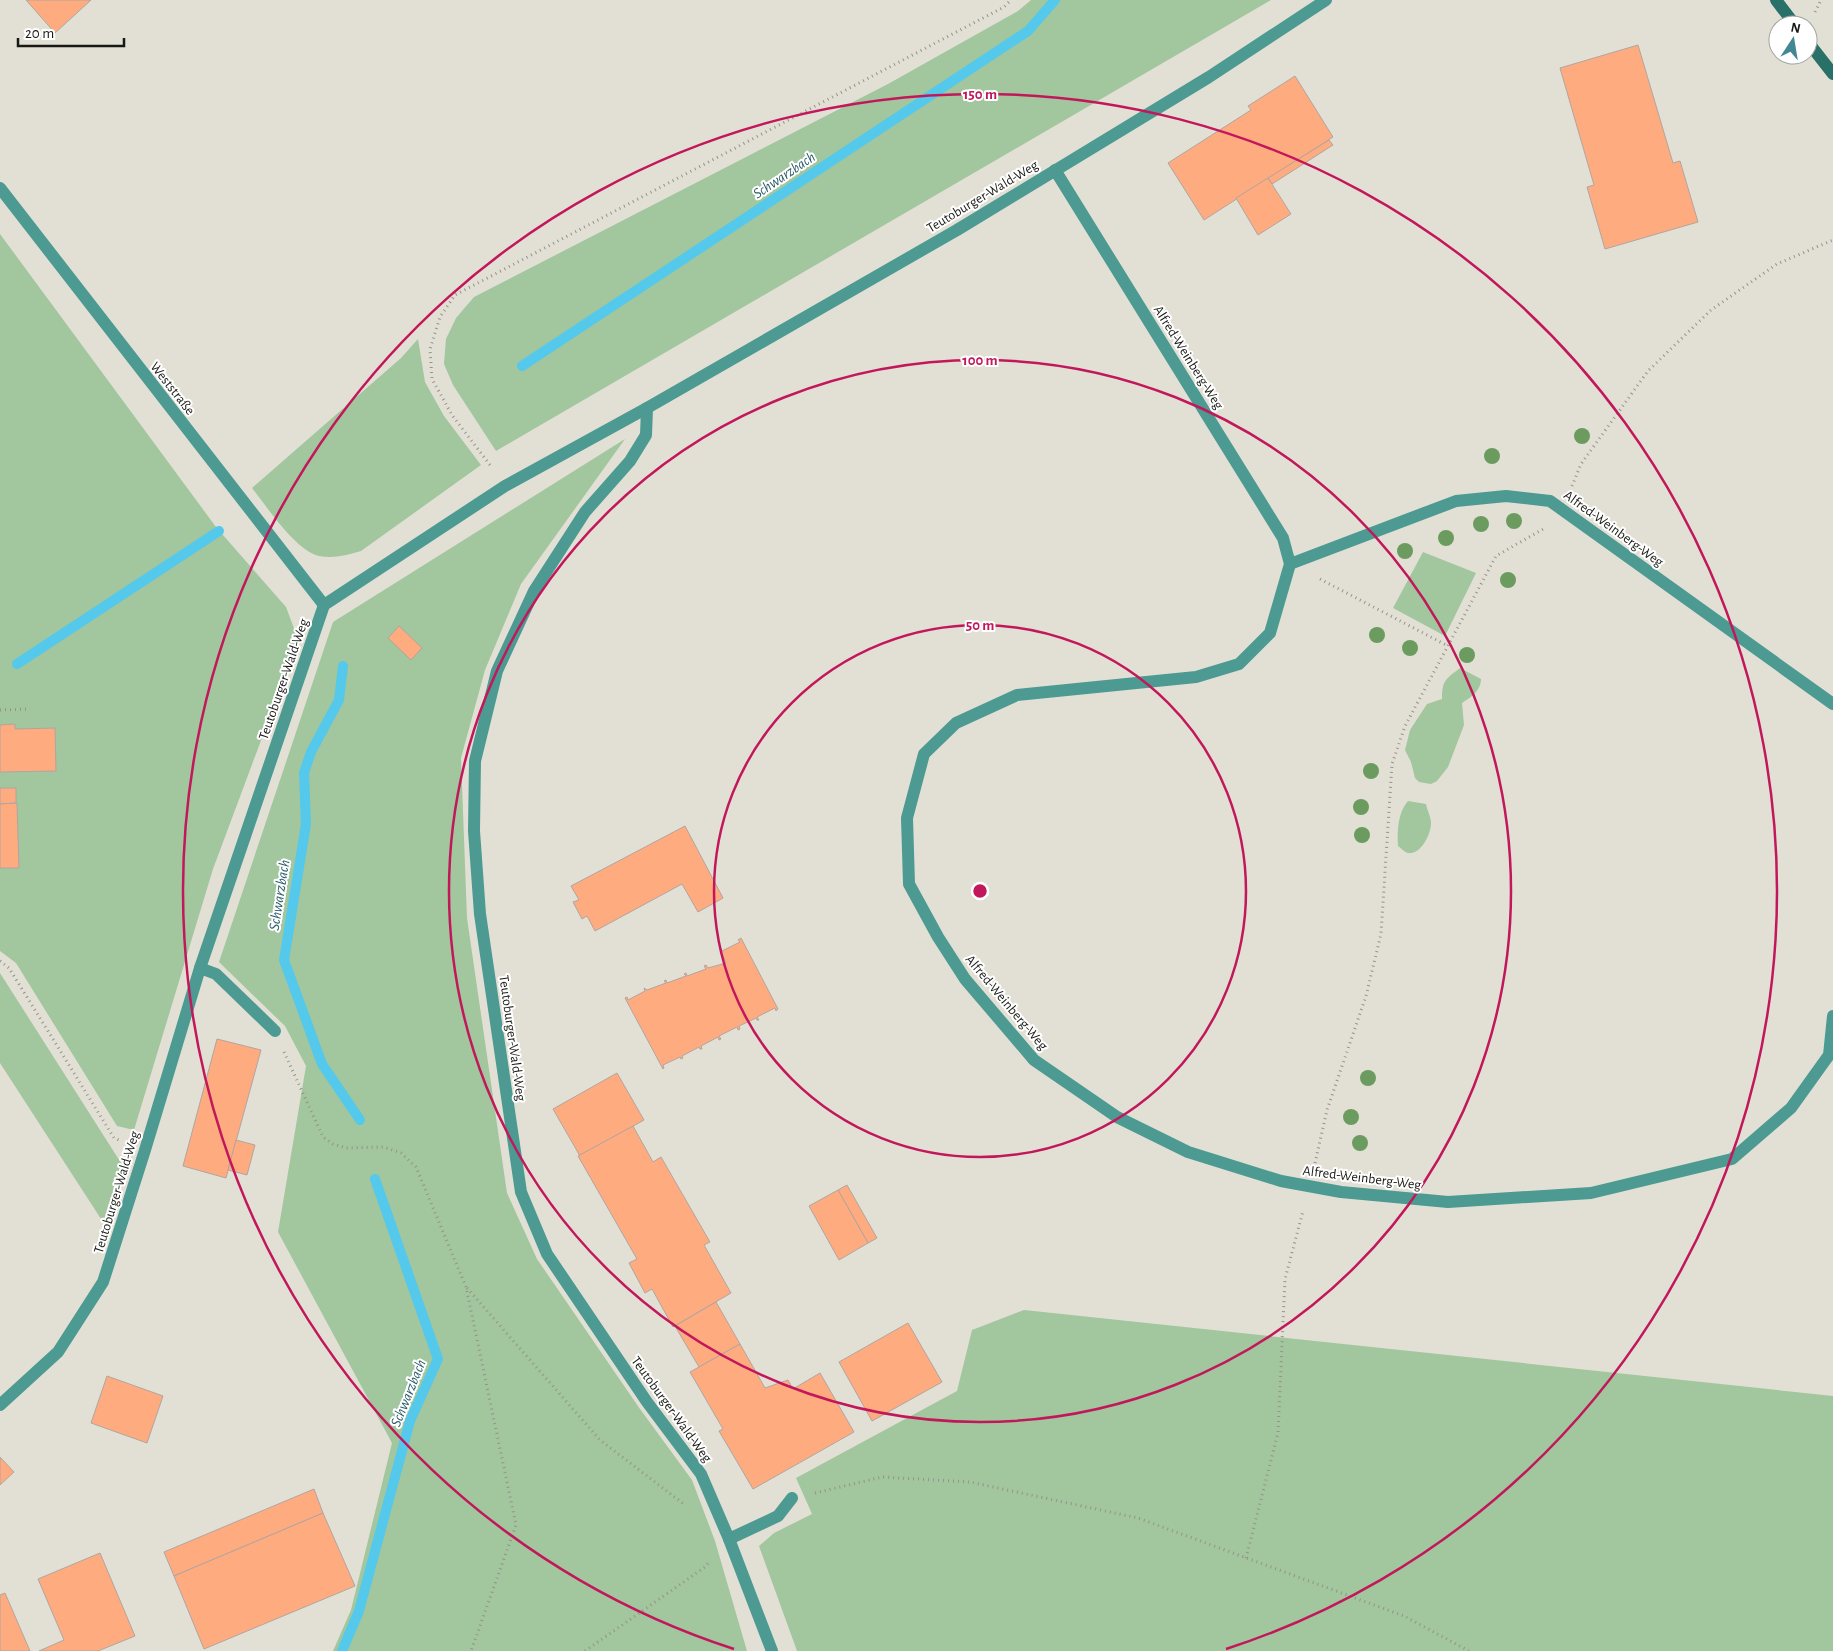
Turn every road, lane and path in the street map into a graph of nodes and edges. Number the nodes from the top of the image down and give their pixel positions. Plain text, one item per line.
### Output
1 (1011, 0) edge
2 (1326, 0) edge
3 (1776, 0) edge
4 (1787, 15) edge
5 (1818, 55) edge
6 (1833, 74) edge
7 (1055, 170) junction
8 (0, 188) edge
9 (1833, 240) edge
10 (647, 408) junction
11 (505, 486) junction
12 (1562, 509) junction
13 (1290, 564) junction
14 (324, 605) junction
15 (1448, 646) junction
16 (1833, 704) edge
17 (30, 709) dead end
18 (0, 710) edge
19 (0, 961) edge
20 (200, 968) junction
21 (1833, 1016) edge
22 (275, 1031) joint
23 (145, 1150) junction
24 (1310, 1186) junction
25 (466, 1287) junction
26 (0, 1405) edge
27 (792, 1498) joint
28 (687, 1506) dead end
29 (729, 1539) junction
30 (1246, 1558) junction
31 (471, 1651) edge
32 (585, 1651) edge
33 (772, 1651) edge
34 (1469, 1651) edge

1 - 11 path
2 - 7 street, Teutoburger-Wald-Weg
3 - 4 main road
5 - 6 main road
7 - 10 street, Teutoburger-Wald-Weg
7 - 13 street, Alfred-Weinberg-Weg
8 - 14 street, Weststraße
9 - 12 path
10 - 11 street, Teutoburger-Wald-Weg
10 - 29 street, Teutoburger-Wald-Weg
11 - 14 street, Teutoburger-Wald-Weg
12 - 13 street, Alfred-Weinberg-Weg
12 - 15 path
12 - 16 street, Alfred-Weinberg-Weg
13 - 15 path
13 - 24 street, Alfred-Weinberg-Weg
14 - 20 street, Teutoburger-Wald-Weg
15 - 24 path
17 - 18 path
19 - 23 path
20 - 22 street
20 - 23 street, Teutoburger-Wald-Weg
21 - 24 street, Alfred-Weinberg-Weg
22 - 25 path
23 - 26 street, Teutoburger-Wald-Weg
24 - 30 path
25 - 28 path
25 - 31 path
27 - 29 street
27 - 30 path
29 - 32 path
29 - 33 street, Teutoburger-Wald-Weg
30 - 34 path

